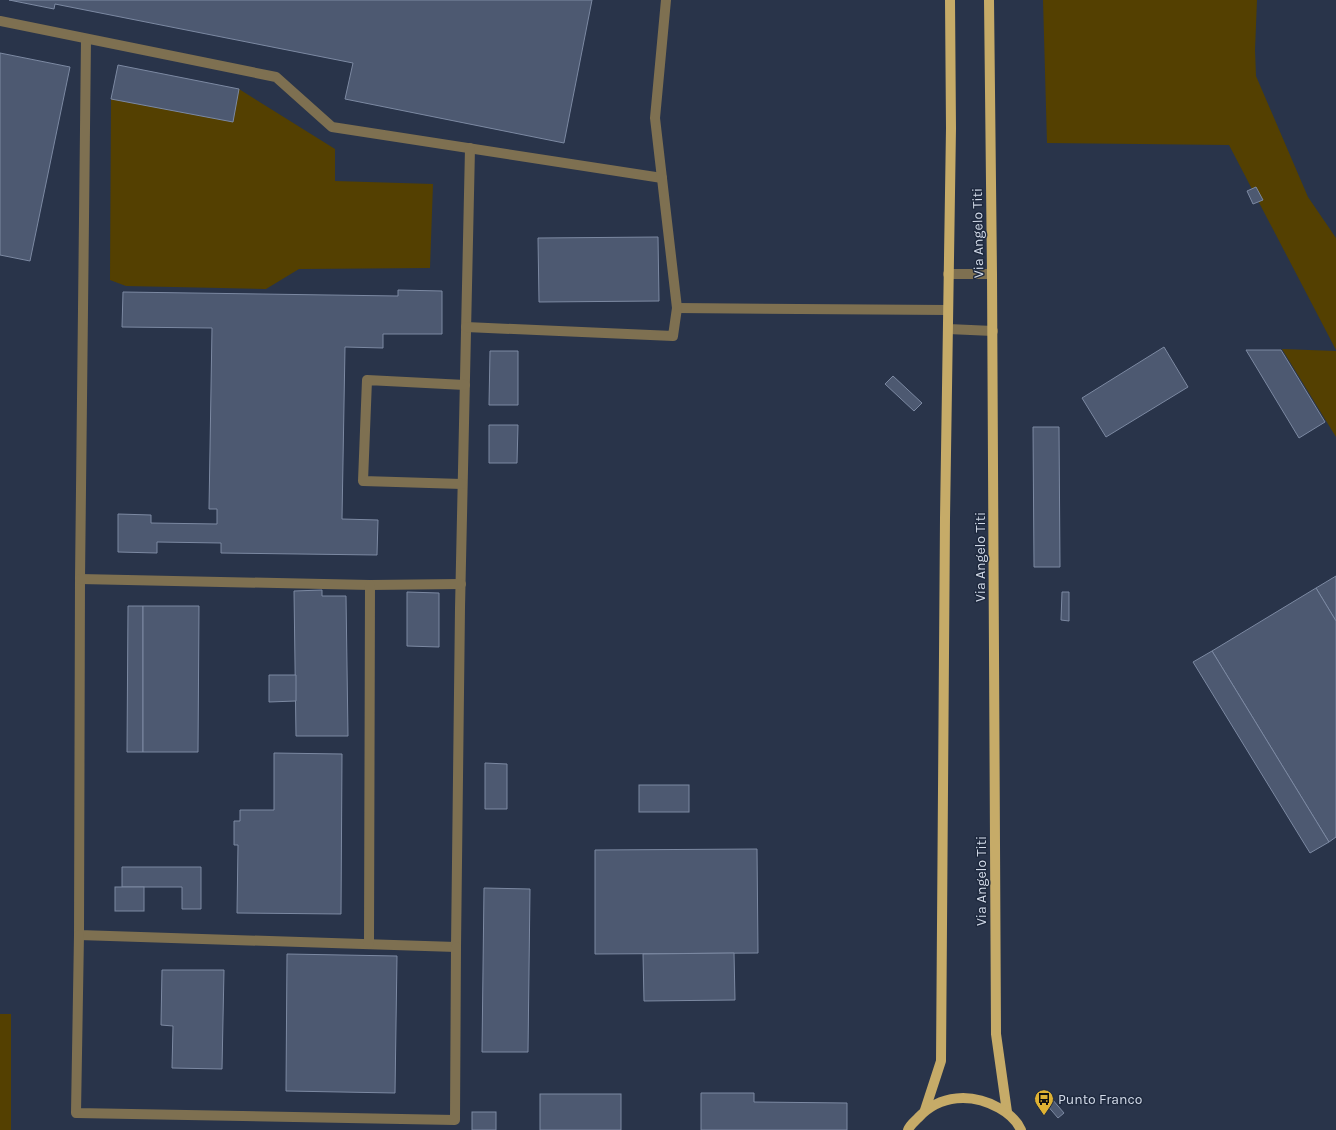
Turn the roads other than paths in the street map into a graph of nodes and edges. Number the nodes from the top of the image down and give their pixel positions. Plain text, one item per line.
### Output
1 (666, 0) edge
2 (950, 0) edge
3 (989, 0) edge
4 (0, 21) edge
5 (86, 39) junction
6 (470, 148) junction
7 (662, 178) junction
8 (948, 274) junction
9 (992, 274) junction
10 (677, 308) junction
11 (948, 310) junction
12 (466, 327) junction
13 (948, 329) junction
14 (993, 330) junction
15 (465, 385) junction
16 (462, 484) junction
17 (80, 579) junction
18 (461, 584) junction
19 (370, 585) junction
20 (79, 935) junction
21 (369, 944) junction
22 (456, 947) junction
23 (925, 1110) junction
24 (1007, 1112) junction
25 (908, 1130) edge
26 (1021, 1130) edge

1 - 7 street
2 - 8 main road, Via Angelo Titi
3 - 9 main road, Via Angelo Titi
4 - 5 street
5 - 6 street
5 - 17 street
6 - 7 street
6 - 12 street
7 - 10 street
8 - 9 street
8 - 11 main road, Via Angelo Titi
9 - 14 main road, Via Angelo Titi
10 - 11 street
10 - 12 street
11 - 13 main road, Via Angelo Titi
12 - 15 street
13 - 14 street
13 - 23 main road, Via Angelo Titi
14 - 24 main road, Via Angelo Titi
15 - 16 street
15 - 16 street
16 - 18 street
17 - 19 street
17 - 20 street
18 - 19 street
18 - 22 street
19 - 21 street
20 - 21 street
20 - 22 street
21 - 22 street
23 - 24 main road
23 - 25 main road
24 - 26 main road

